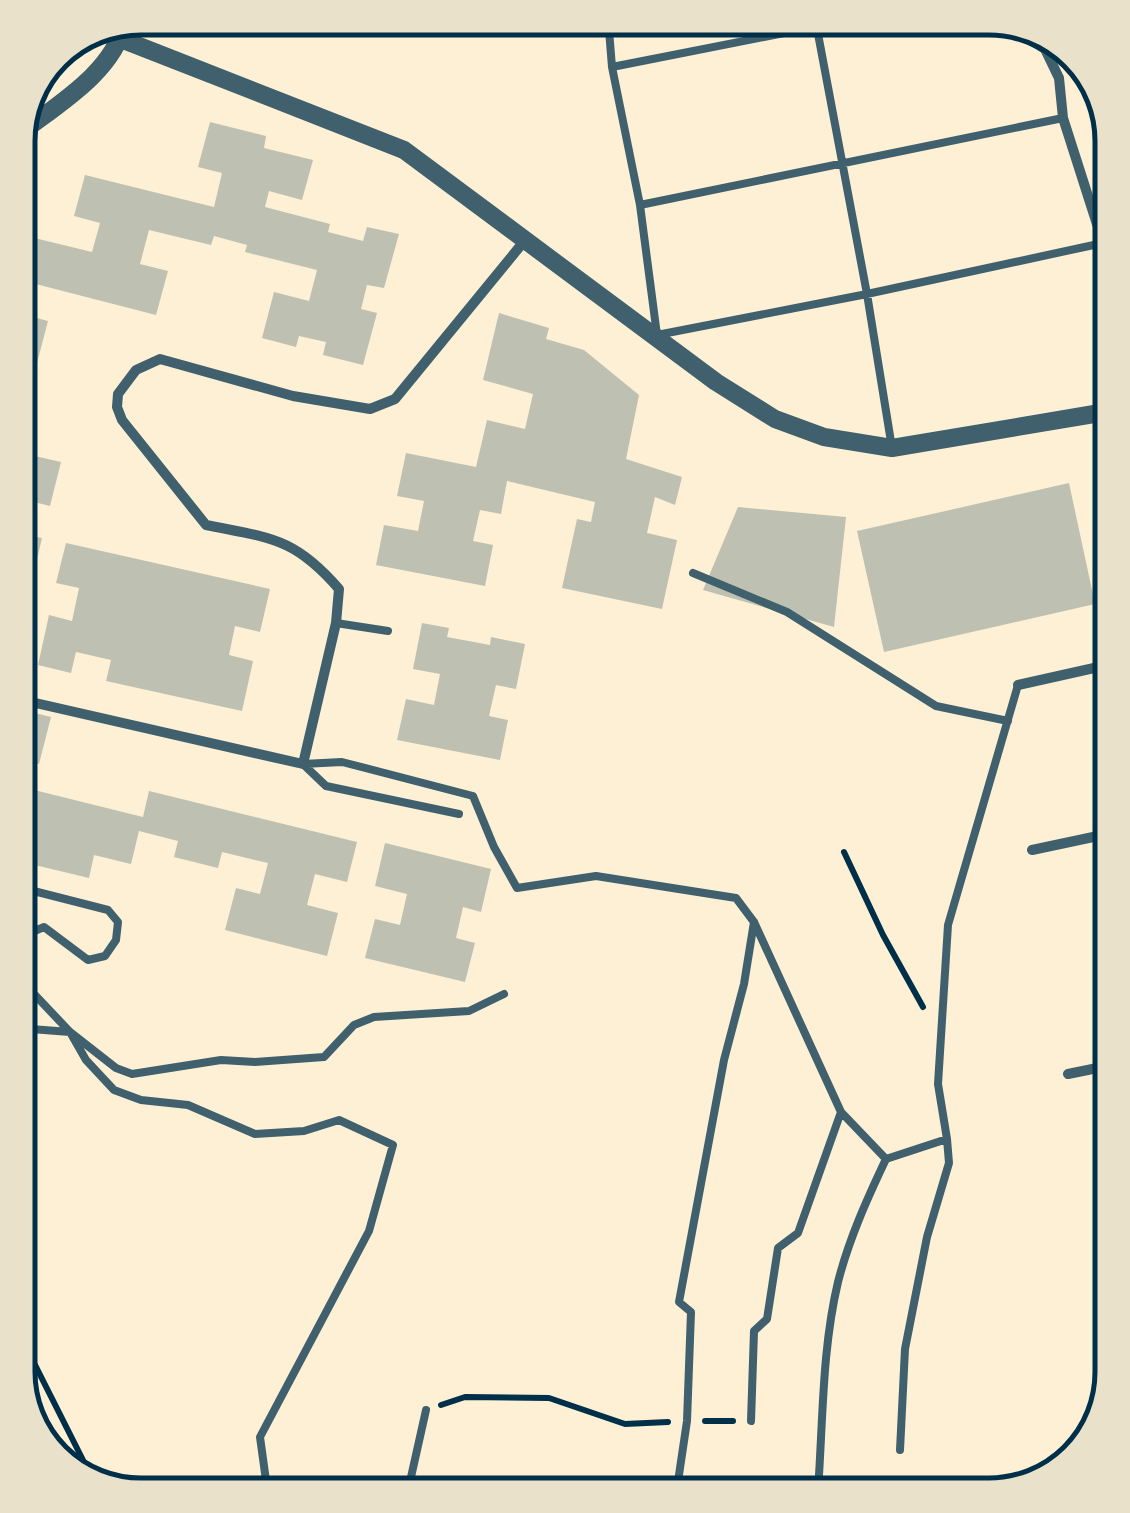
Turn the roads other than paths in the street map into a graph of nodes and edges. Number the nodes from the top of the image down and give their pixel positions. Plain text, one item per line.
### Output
1 (609, 35) edge
2 (783, 35) edge
3 (816, 35) edge
4 (133, 36) edge
5 (114, 39) edge
6 (1046, 52) edge
7 (612, 67) junction
8 (1063, 118) junction
9 (38, 120) edge
10 (842, 164) junction
11 (640, 205) junction
12 (1095, 218) edge
13 (526, 238) junction
14 (1095, 245) edge
15 (868, 294) junction
16 (657, 336) junction
17 (1095, 414) edge
18 (892, 448) junction
19 (693, 572) dead end
20 (336, 623) junction
21 (388, 632) dead end
22 (1095, 668) edge
23 (1018, 685) joint
24 (35, 703) edge
25 (1008, 721) junction
26 (304, 764) junction
27 (459, 814) dead end
28 (1095, 837) edge
29 (1032, 850) dead end
30 (35, 891) edge
31 (754, 922) junction
32 (35, 931) edge
33 (504, 994) dead end
34 (35, 995) edge
35 (35, 1029) edge
36 (70, 1032) junction
37 (1095, 1068) edge
38 (1068, 1074) dead end
39 (841, 1112) junction
40 (946, 1139) junction
41 (886, 1159) junction
42 (426, 1410) road end
43 (751, 1421) road end
44 (900, 1450) dead end
45 (819, 1475) dead end
46 (266, 1478) edge
47 (411, 1478) edge
48 (678, 1478) edge

1 - 7 lane
2 - 7 lane
3 - 10 lane
4 - 13 street
5 - 9 street
6 - 8 street
7 - 11 lane
8 - 10 lane
8 - 12 street
10 - 11 lane
10 - 15 lane
11 - 16 lane
13 - 16 street
13 - 20 street
14 - 15 lane
15 - 16 lane
15 - 18 lane
16 - 18 street
17 - 18 street
19 - 25 lane
20 - 21 lane
20 - 26 street
22 - 23 street
23 - 25 lane
24 - 26 street
25 - 40 lane
26 - 27 lane
26 - 31 lane
28 - 29 street
30 - 32 lane
31 - 39 lane
31 - 48 lane
33 - 36 lane
34 - 36 lane
35 - 36 lane
36 - 46 lane
37 - 38 street
39 - 41 lane
39 - 43 lane
40 - 41 lane
40 - 44 lane
41 - 45 lane
42 - 47 lane

